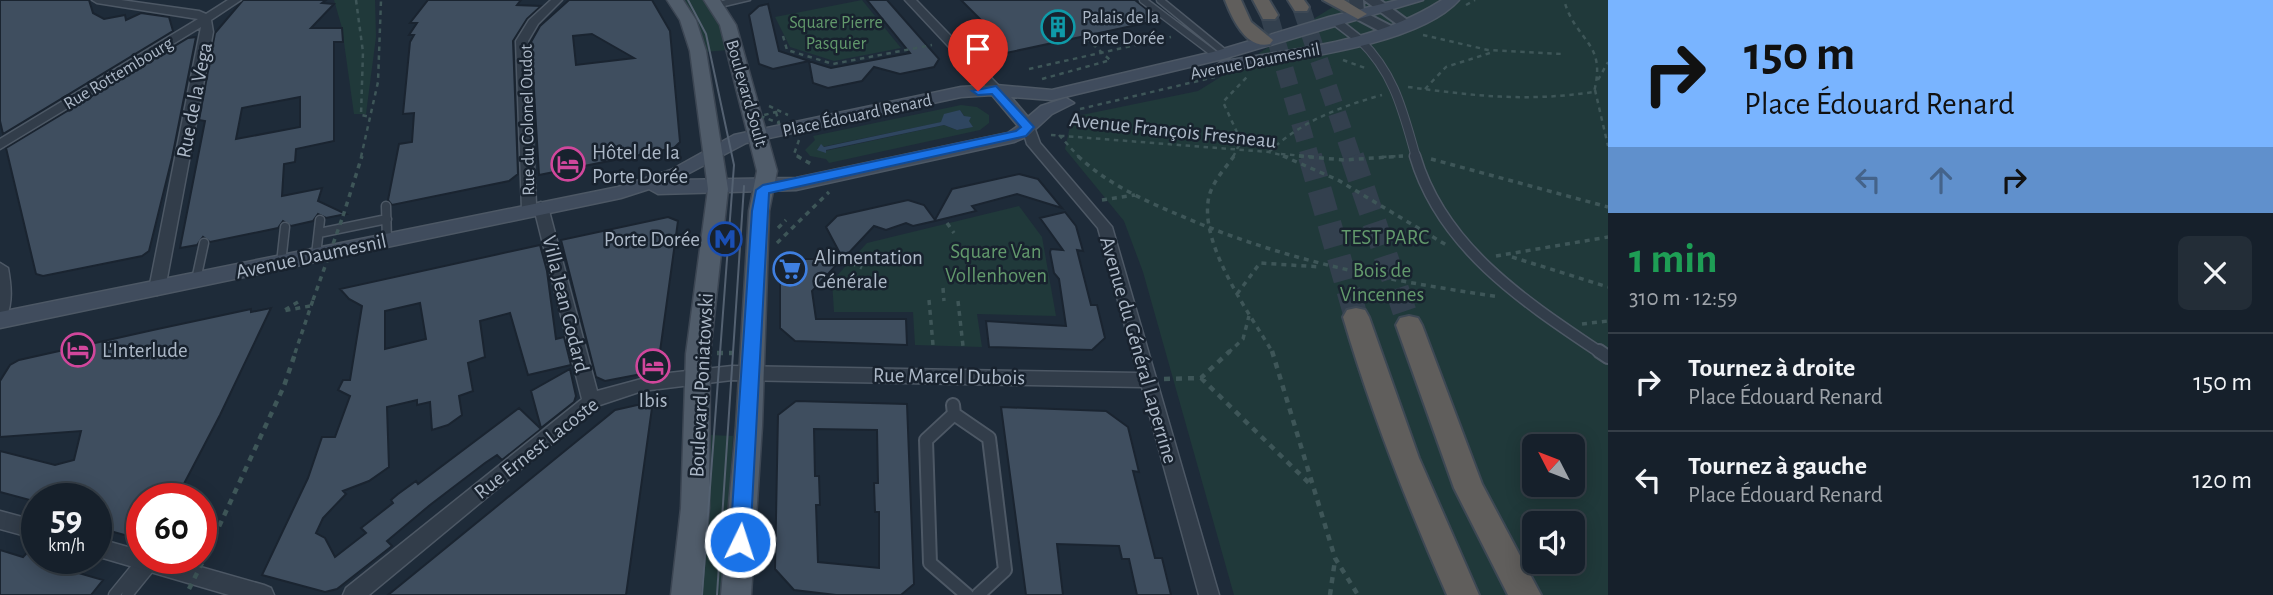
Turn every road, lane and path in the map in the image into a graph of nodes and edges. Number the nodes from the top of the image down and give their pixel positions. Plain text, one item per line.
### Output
1 (97, 0) edge
2 (236, 0) edge
3 (356, 0) edge
4 (381, 0) edge
5 (557, 0) edge
6 (675, 0) edge
7 (745, 0) edge
8 (910, 0) edge
9 (1143, 0) edge
10 (1160, 0) edge
11 (1233, 0) edge
12 (1331, 0) edge
13 (1416, 0) edge
14 (1452, 0) edge
15 (1564, 0) edge
16 (139, 2) edge
17 (714, 3) edge
18 (1377, 4) edge
19 (1357, 7) edge
20 (205, 19) junction
21 (1335, 20) junction
22 (1411, 28) junction
23 (1390, 31) junction
24 (1187, 33) junction
25 (783, 36) dead end
26 (1086, 38) dead end
27 (1264, 40) junction
28 (1360, 40) junction
29 (932, 45) dead end
30 (1496, 51) junction
31 (1102, 52) junction
32 (1221, 54) junction
33 (1563, 54) dead end
34 (1285, 55) junction
35 (1335, 56) dead end
36 (1608, 62) edge
37 (1029, 69) dead end
38 (1243, 72) dead end
39 (1220, 76) dead end
40 (1391, 76) junction
41 (1038, 80) dead end
42 (1396, 88) junction
43 (1425, 89) junction
44 (996, 90) junction
45 (1594, 92) junction
46 (1049, 101) junction
47 (1071, 111) dead end
48 (371, 117) junction
49 (1028, 127) junction
50 (796, 132) dead end
51 (1059, 134) junction
52 (1051, 135) dead end
53 (759, 136) junction
54 (0, 145) edge
55 (1608, 146) edge
56 (1238, 150) junction
57 (1269, 152) junction
58 (715, 155) junction
59 (1416, 155) junction
60 (816, 169) dead end
61 (717, 182) junction
62 (763, 190) junction
63 (621, 192) junction
64 (1135, 195) junction
65 (1110, 199) dead end
66 (386, 206) dead end
67 (1608, 207) edge
68 (535, 209) junction
69 (387, 219) junction
70 (320, 220) dead end
71 (786, 220) dead end
72 (947, 223) dead end
73 (285, 227) dead end
74 (778, 228) dead end
75 (1209, 229) junction
76 (319, 233) junction
77 (954, 233) dead end
78 (1608, 237) edge
79 (387, 240) junction
80 (204, 243) dead end
81 (316, 256) junction
82 (1477, 256) junction
83 (1510, 256) junction
84 (842, 259) dead end
85 (281, 263) junction
86 (1327, 267) junction
87 (0, 268) edge
88 (862, 268) dead end
89 (196, 280) junction
90 (1608, 287) edge
91 (943, 288) dead end
92 (157, 289) junction
93 (1236, 295) junction
94 (929, 300) dead end
95 (944, 301) dead end
96 (958, 301) dead end
97 (1529, 301) junction
98 (298, 302) dead end
99 (309, 307) junction
100 (1249, 313) junction
101 (0, 314) edge
102 (1356, 317) tunnel mouth
103 (0, 320) edge
104 (1409, 325) tunnel mouth
105 (933, 345) dead end
106 (963, 346) dead end
107 (1608, 357) edge
108 (751, 373) junction
109 (698, 376) junction
110 (1201, 378) junction
111 (1146, 380) junction
112 (591, 401) junction
113 (1314, 488) junction
114 (0, 520) edge
115 (21, 526) edge
116 (1335, 558) junction
117 (135, 574) edge
118 (140, 574) edge
119 (192, 574) edge
120 (188, 589) dead end
121 (114, 595) edge
122 (127, 595) edge
123 (264, 595) edge
124 (353, 595) edge
125 (686, 595) edge
126 (736, 595) edge
127 (967, 595) edge
128 (978, 595) edge
129 (1209, 595) edge
130 (1330, 595) edge
131 (1358, 595) edge
132 (1463, 595) edge
133 (1525, 595) edge

1 - 16 street, Rue de la Vega
2 - 20 street, Rue Rottembourg
3 - 48 path
4 - 48 path
5 - 68 street, Rue du Colonel Oudot
6 - 58 main road, Boulevard Soult
7 - 17 street
8 - 44 street
9 - 24 lane
10 - 32 lane
11 - 27 highway
12 - 19 highway
13 - 18 main road, Avenue Daumesnil
14 - 22 main road, Avenue Daumesnil
15 - 45 path
16 - 20 street, Rue de la Vega
17 - 53 main road, Boulevard Soult
18 - 19 main road, Avenue Daumesnil
18 - 22 street
19 - 21 main road, Avenue Daumesnil
19 - 23 street
20 - 54 street, Rue Rottembourg
20 - 92 street, Rue de la Vega
21 - 27 main road, Avenue Daumesnil
21 - 28 street
22 - 23 main road, Avenue Daumesnil
22 - 30 path
23 - 28 main road, Avenue Daumesnil
24 - 31 path
24 - 32 lane
25 - 29 path
26 - 31 path
27 - 32 main road, Avenue Daumesnil
27 - 34 main road
28 - 34 main road, Avenue Daumesnil
28 - 40 street
30 - 33 path
30 - 43 path
31 - 37 path
31 - 41 path
32 - 46 main road, Avenue Daumesnil
34 - 46 main road, Avenue Daumesnil
35 - 40 path
36 - 45 path
38 - 56 path, Avenue Daumesnil
39 - 47 path, Avenue Daumesnil
40 - 42 street
42 - 43 path
42 - 57 path
42 - 59 street
43 - 45 path
44 - 46 main road, Place Édouard Renard
44 - 49 main road
44 - 53 main road, Place Édouard Renard
45 - 55 path
46 - 49 main road
48 - 99 path, bridge
49 - 62 main road
49 - 111 street, Avenue du Général Laperrine
50 - 60 path, Boulevard Soult
51 - 52 path, Avenue François Fresneau
51 - 56 path, Avenue François Fresneau
51 - 64 path
53 - 58 main road, Place Édouard Renard
53 - 62 main road, Boulevard Soult
56 - 57 path, Avenue François Fresneau
56 - 75 path
57 - 59 path
57 - 82 path, Avenue François Fresneau
58 - 61 main road, Boulevard Soult
58 - 63 main road, Avenue Daumesnil
59 - 67 path
59 - 82 street
61 - 62 main road, Avenue Daumesnil
61 - 63 main road, Avenue Daumesnil
61 - 109 main road, Boulevard Poniatowski
62 - 108 main road
63 - 68 main road, Avenue Daumesnil
64 - 65 path
64 - 75 path
66 - 69 lane
68 - 79 main road, Avenue Daumesnil
68 - 112 street, Villa Jean Godard
69 - 76 lane
69 - 79 lane
70 - 76 lane
71 - 74 path
72 - 77 path
73 - 85 lane
75 - 86 path
75 - 93 path
76 - 81 lane
78 - 83 path
79 - 81 main road, Avenue Daumesnil
80 - 89 lane
81 - 85 main road, Avenue Daumesnil
82 - 83 path, Avenue François Fresneau
82 - 97 street
83 - 90 path
84 - 88 path
85 - 89 main road, Avenue Daumesnil
86 - 93 path
86 - 97 path
87 - 101 street
89 - 92 main road, Avenue Daumesnil
91 - 95 path
92 - 103 main road, Avenue Daumesnil
93 - 100 path
94 - 105 path
96 - 106 path
97 - 107 street
98 - 99 path
99 - 120 path, bridge
100 - 110 path
100 - 113 path
102 - 132 highway
104 - 133 highway
108 - 109 street, Rue Ernest Lacoste
108 - 111 street, Rue Marcel Dubois
108 - 126 main road
109 - 112 street, Rue Ernest Lacoste
109 - 125 main road, Boulevard Poniatowski
110 - 111 path
110 - 113 path
111 - 129 street, Avenue du Général Laperrine
112 - 124 street, Rue Ernest Lacoste
113 - 116 path
114 - 115 street
116 - 130 path
116 - 131 path
117 - 121 lane
118 - 122 lane
119 - 123 street
127 - 128 street

